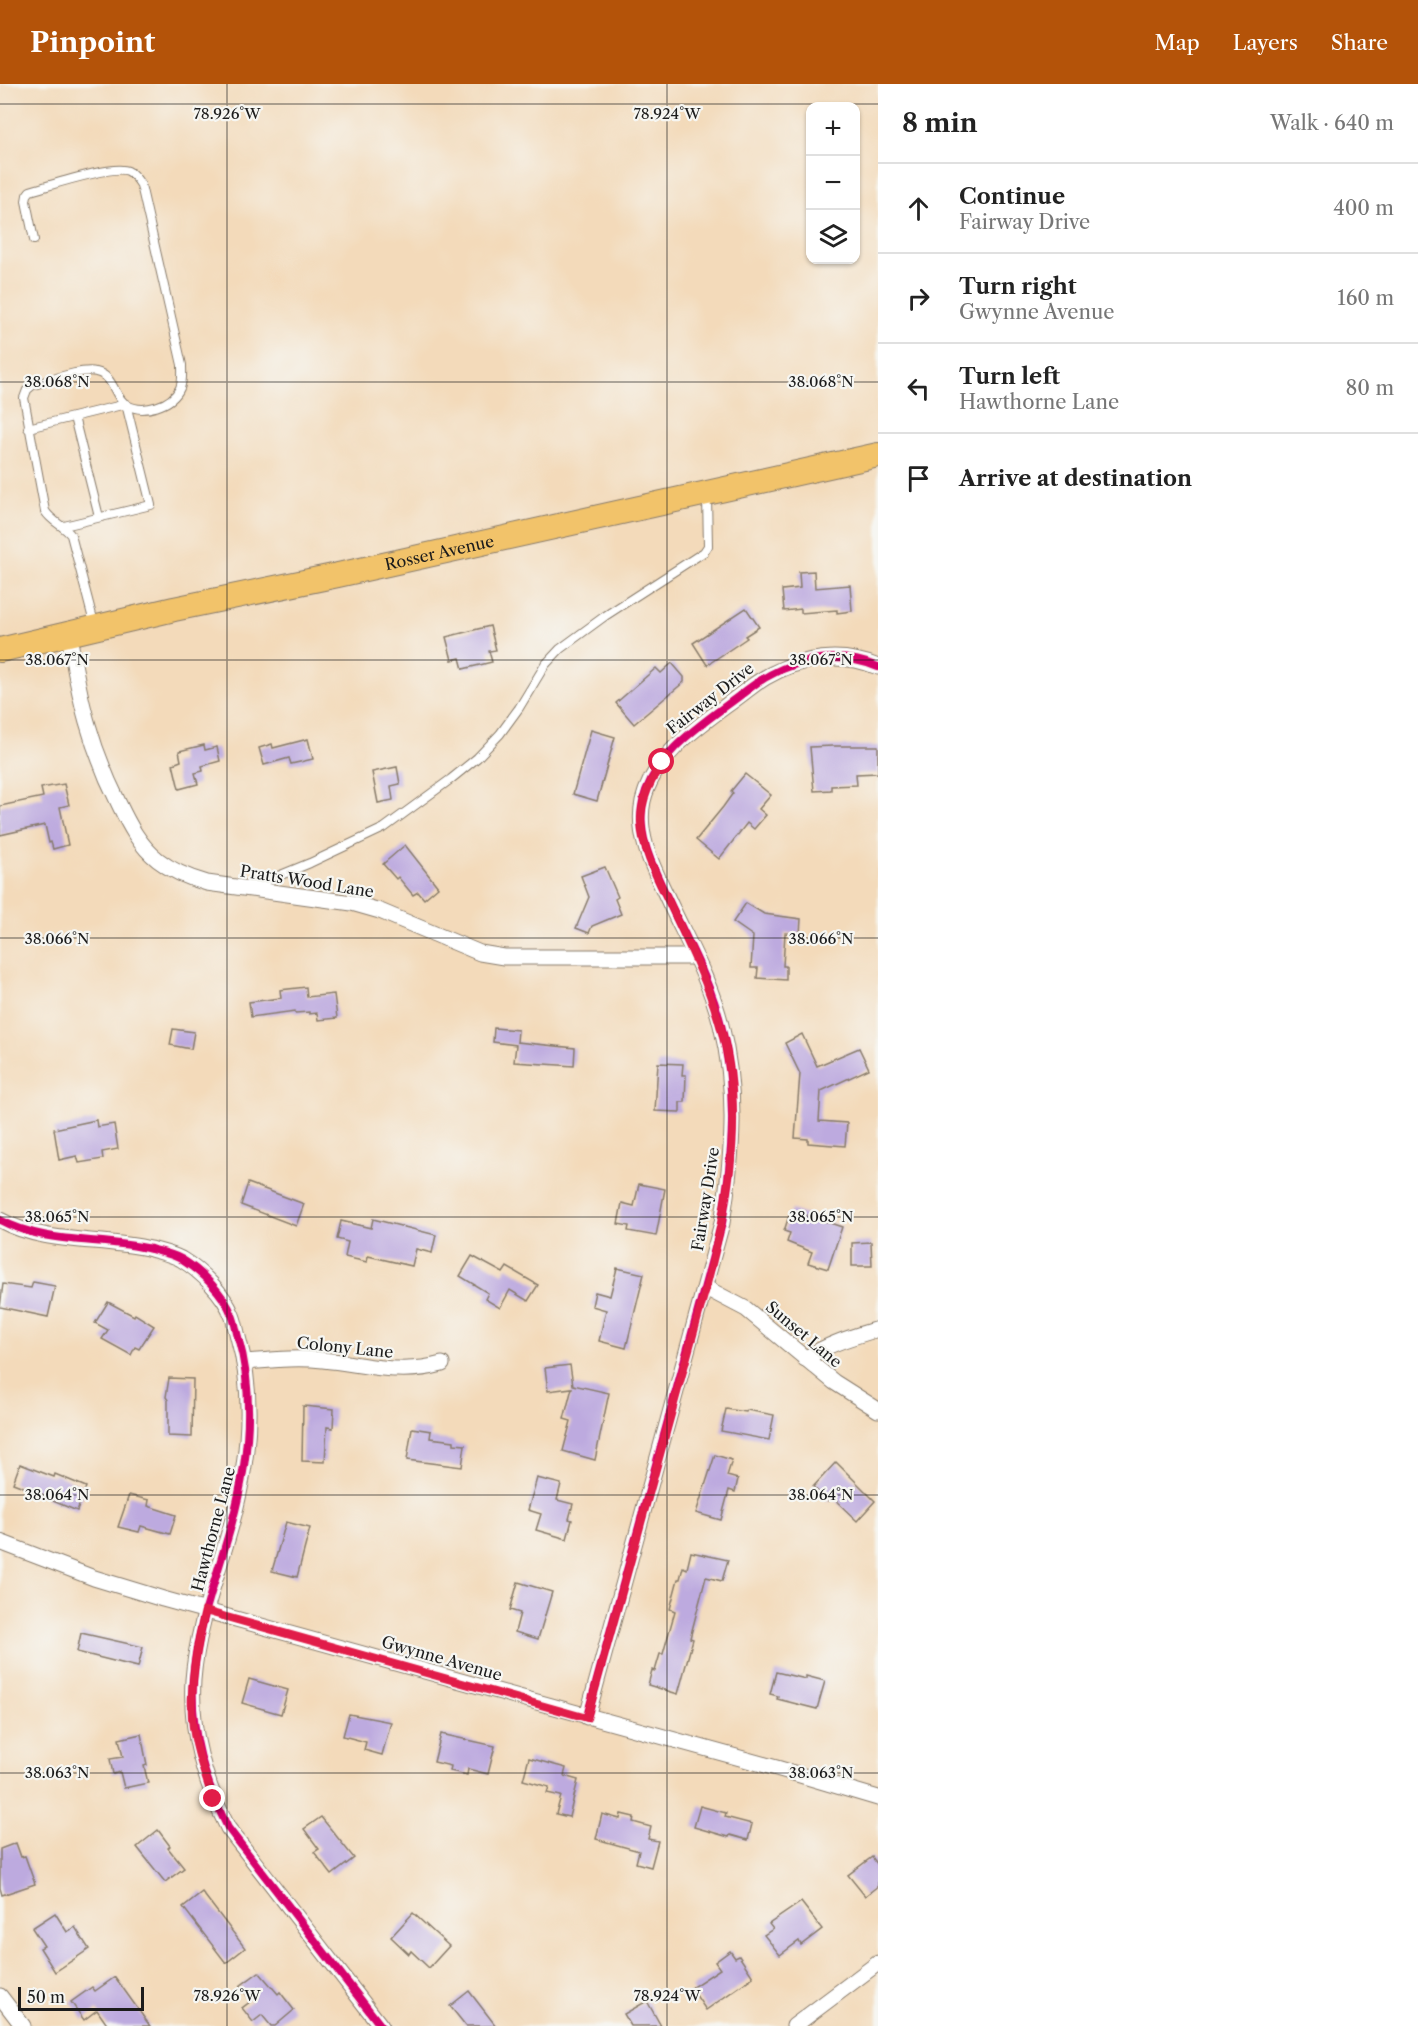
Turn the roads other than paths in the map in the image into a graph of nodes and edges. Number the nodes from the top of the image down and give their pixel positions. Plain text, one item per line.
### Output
1 (34, 240) dead end
2 (126, 404) junction
3 (74, 417) junction
4 (28, 428) junction
5 (878, 455) edge
6 (707, 492) junction
7 (99, 517) junction
8 (64, 526) junction
9 (95, 628) junction
10 (69, 634) junction
11 (0, 650) edge
12 (878, 667) edge
13 (248, 889) junction
14 (695, 957) junction
15 (0, 1220) edge
16 (706, 1288) junction
17 (878, 1329) edge
18 (805, 1359) junction
19 (244, 1362) junction
20 (441, 1364) dead end
21 (878, 1410) edge
22 (0, 1542) edge
23 (205, 1611) junction
24 (587, 1718) junction
25 (878, 1798) edge
26 (878, 1963) edge
27 (0, 1996) edge
28 (23, 2026) edge
29 (381, 2026) edge
30 (794, 2026) edge

1 - 2 lane
2 - 3 lane
2 - 4 lane
2 - 7 lane
3 - 4 lane
3 - 7 lane
4 - 8 lane
5 - 6 main road, Rosser Avenue
6 - 9 main road, Rosser Avenue
6 - 13 lane
7 - 8 lane
8 - 9 lane
9 - 10 main road, Rosser Avenue
10 - 11 main road, Rosser Avenue
10 - 13 street, Pratts Wood Lane
12 - 14 street, Fairway Drive
13 - 14 street, Pratts Wood Lane
14 - 16 street, Fairway Drive
15 - 19 street, Hawthorne Lane
16 - 18 street, Sunset Lane
16 - 24 street, Fairway Drive
17 - 18 street
18 - 21 street, Sunset Lane
19 - 20 street, Colony Lane
19 - 23 street, Hawthorne Lane
22 - 23 street, Gwynne Avenue
23 - 24 street, Gwynne Avenue
23 - 29 street, Hawthorne Lane
24 - 25 street, Gwynne Avenue
26 - 30 street
27 - 28 street

